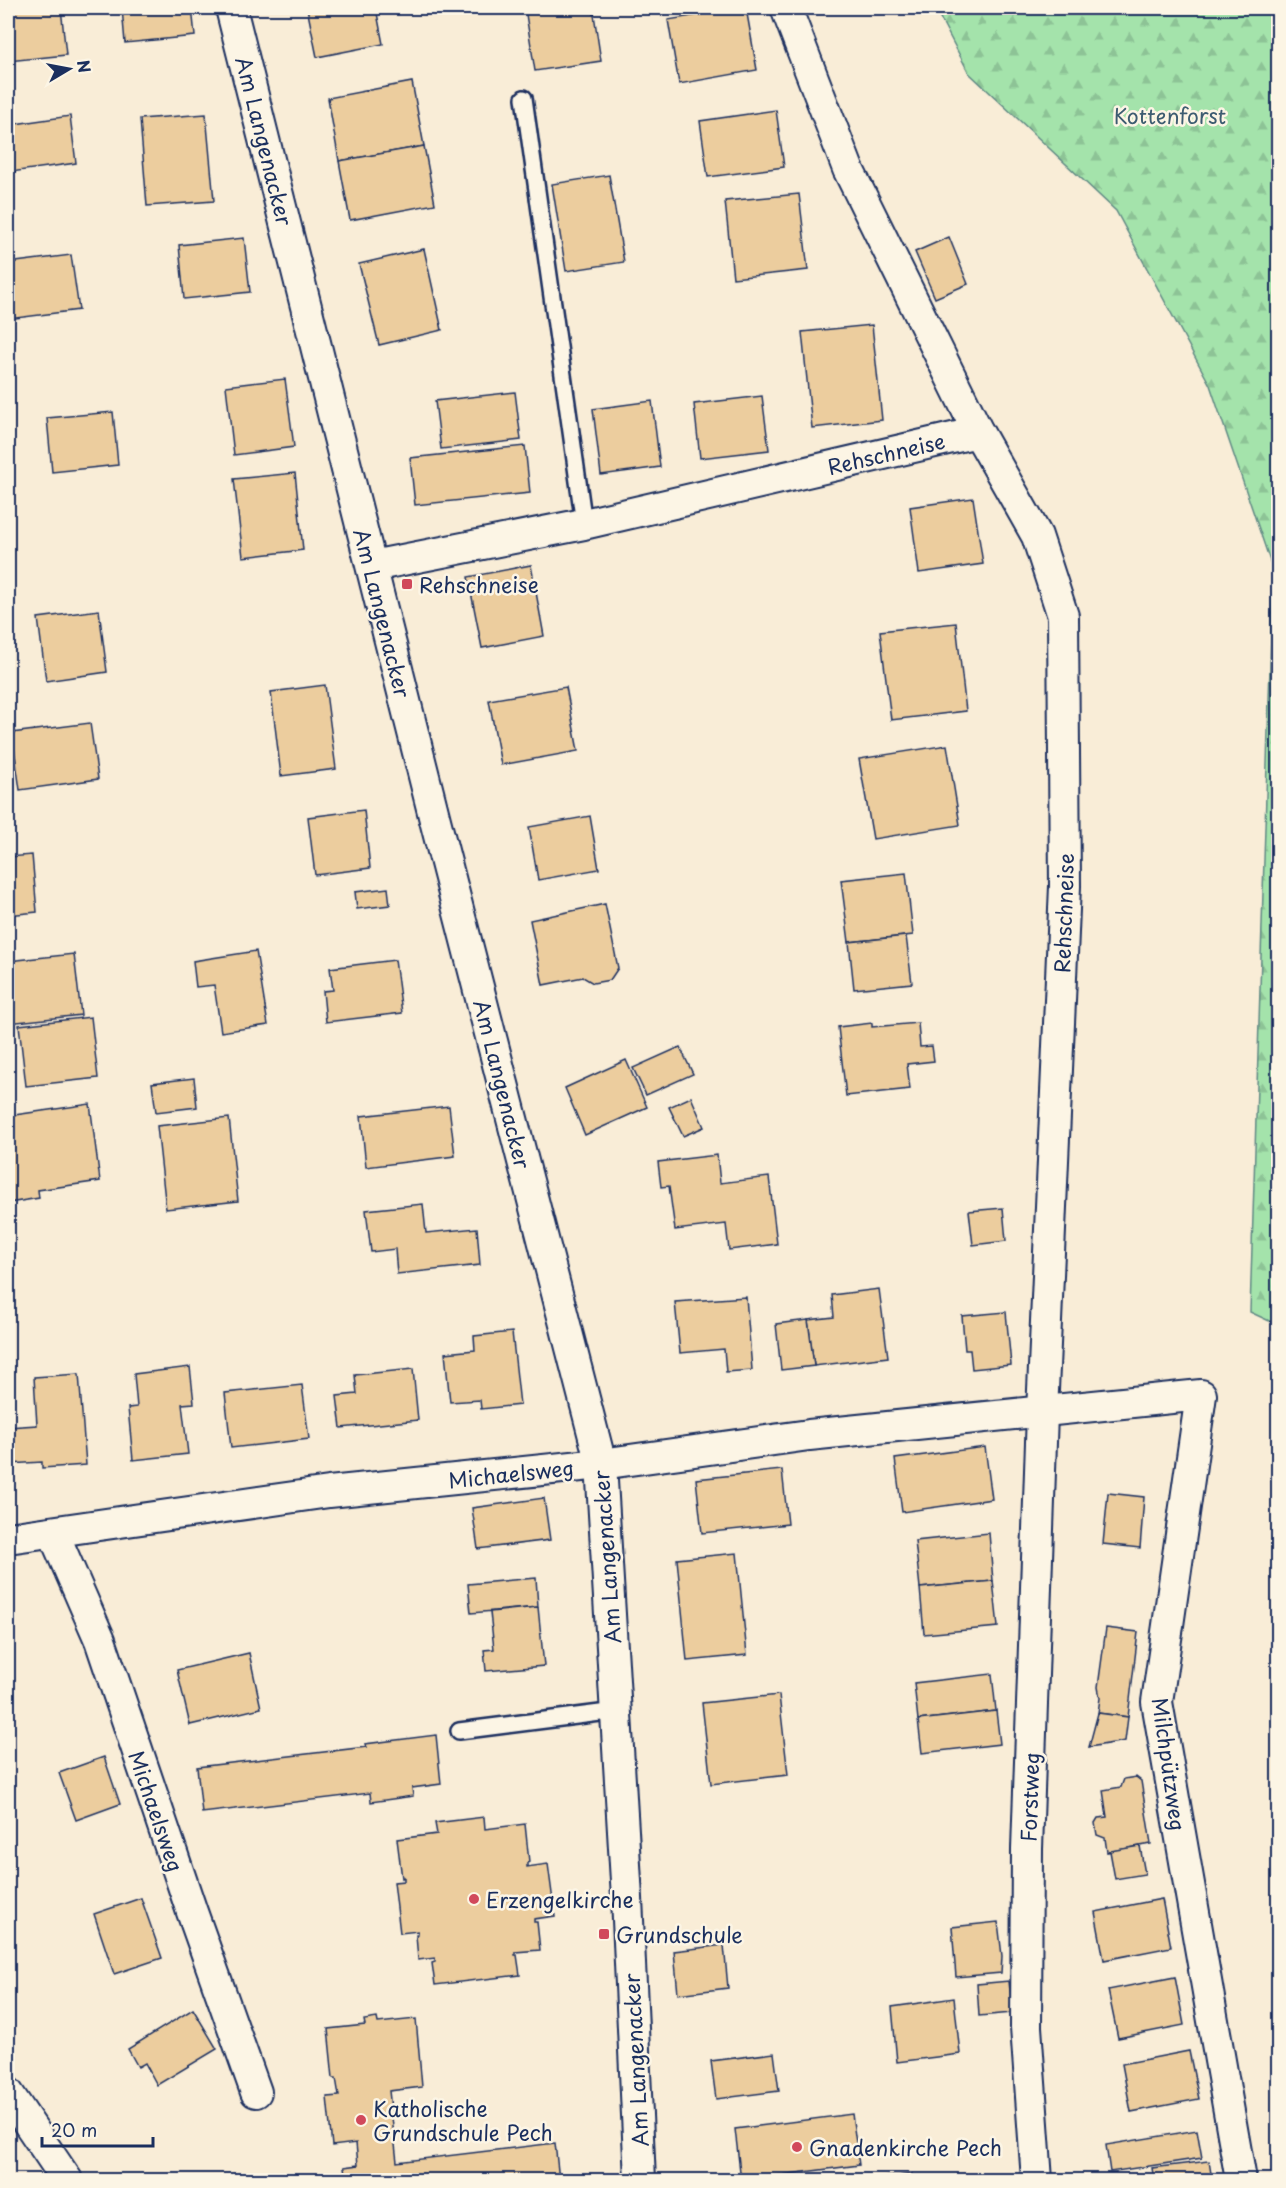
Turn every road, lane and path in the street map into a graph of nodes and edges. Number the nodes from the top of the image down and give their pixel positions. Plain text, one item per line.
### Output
1 (231, 8) edge
2 (786, 8) edge
3 (524, 98) dead end
4 (978, 432) junction
5 (584, 524) junction
6 (372, 566) junction
7 (1042, 1413) junction
8 (601, 1464) junction
9 (53, 1532) junction
10 (8, 1538) edge
11 (616, 1711) junction
12 (459, 1731) dead end
13 (256, 2092) dead end
14 (8, 2093) edge
15 (67, 2181) edge
16 (640, 2181) edge
17 (1037, 2181) edge
18 (1241, 2181) edge

1 - 6 street, Am Langenacker
2 - 4 street, Rehschneise
3 - 5 lane
4 - 5 street, Rehschneise
4 - 7 street, Rehschneise
5 - 6 street, Rehschneise
6 - 8 street, Am Langenacker
7 - 8 street, Michaelsweg
7 - 17 street, Forstweg
7 - 18 street, Milchpützweg
8 - 9 street, Michaelsweg
8 - 11 street, Am Langenacker
9 - 10 street, Michaelsweg
9 - 13 street, Michaelsweg
11 - 12 lane
11 - 16 street, Am Langenacker
14 - 15 street

